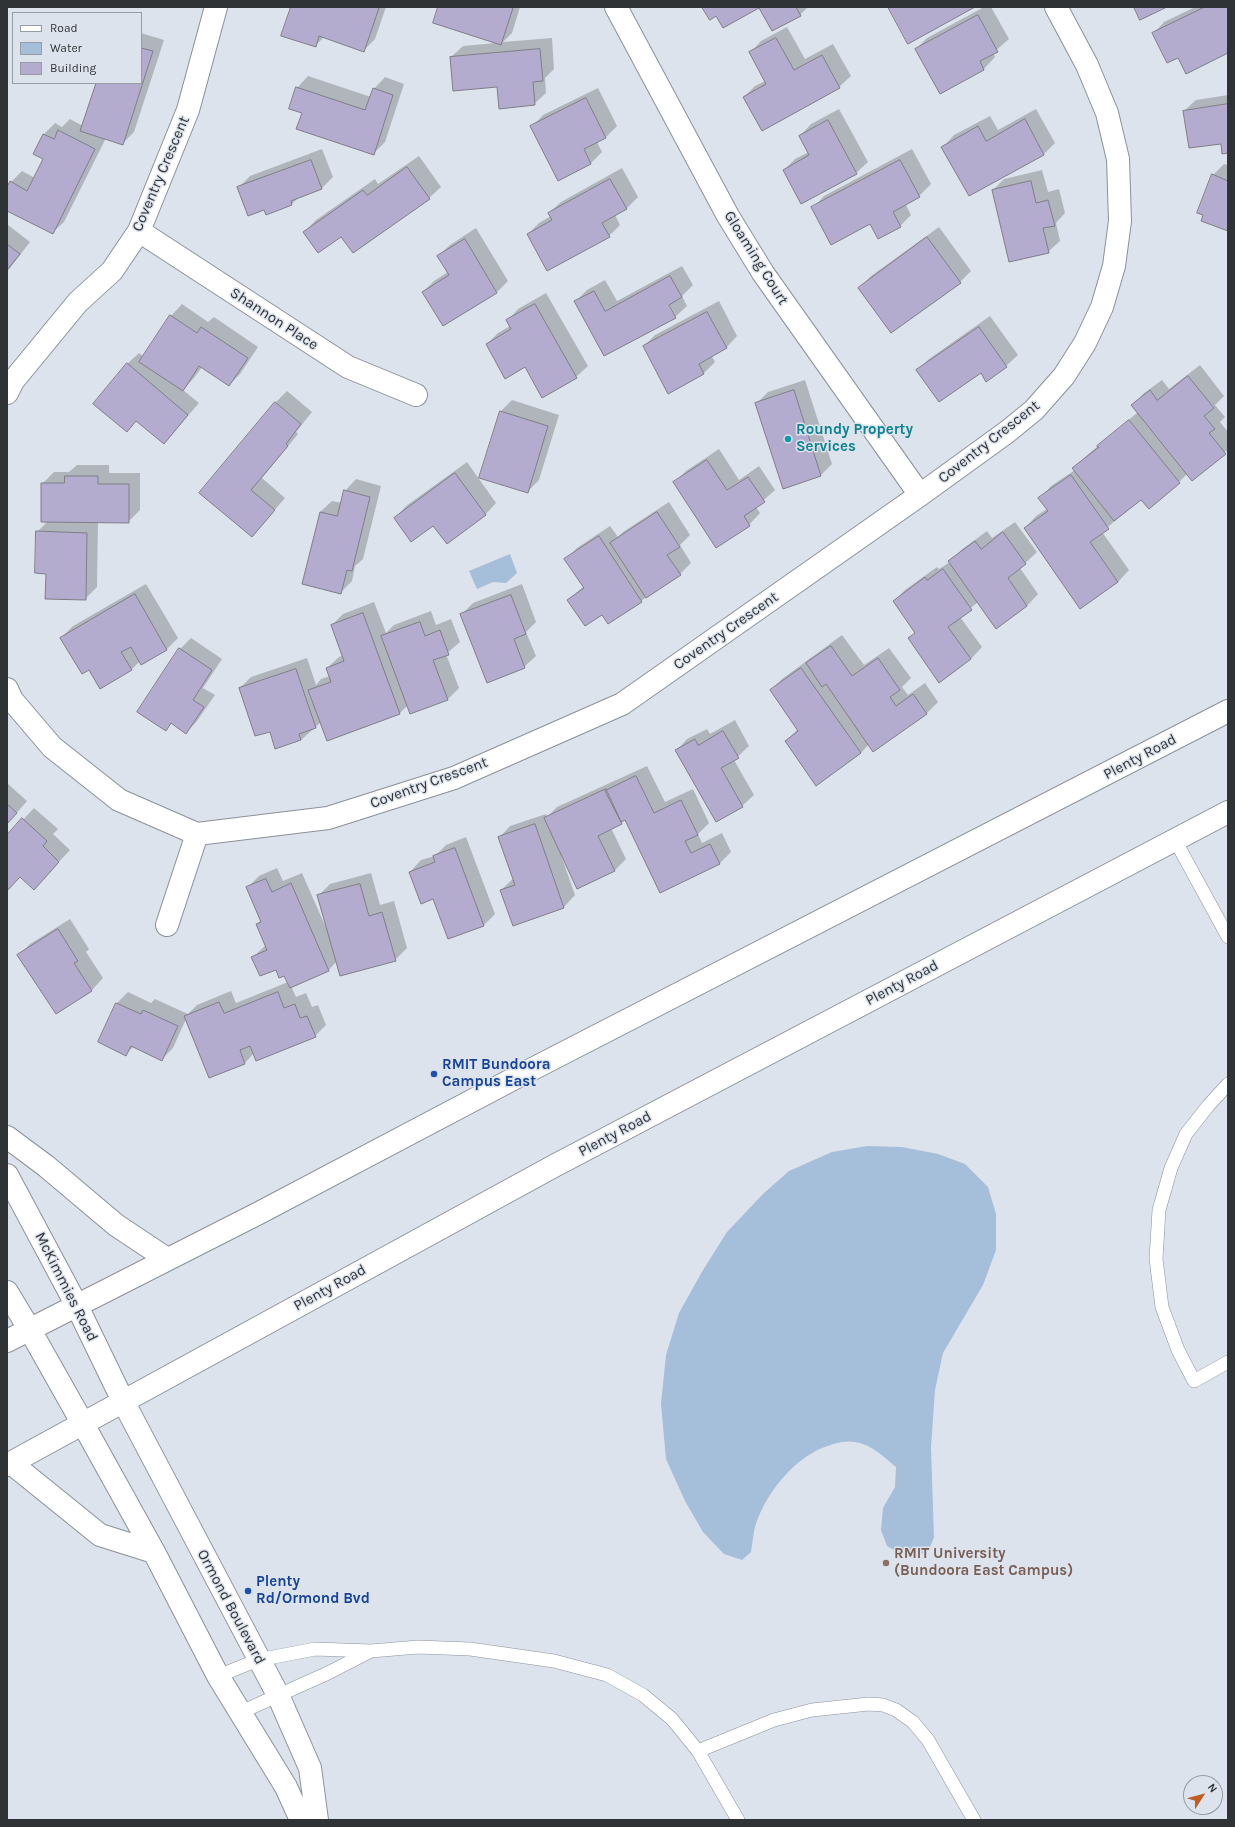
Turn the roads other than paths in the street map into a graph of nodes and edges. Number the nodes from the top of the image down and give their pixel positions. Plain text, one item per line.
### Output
1 (216, 7) edge
2 (616, 7) edge
3 (1056, 7) edge
4 (139, 231) junction
5 (7, 393) edge
6 (416, 395) dead end
7 (920, 495) junction
8 (7, 689) edge
9 (1228, 711) edge
10 (1228, 812) edge
11 (197, 834) junction
12 (1175, 840) junction
13 (167, 925) dead end
14 (1228, 937) edge
15 (1228, 1084) edge
16 (7, 1137) edge
17 (7, 1175) edge
18 (167, 1259) junction
19 (7, 1292) edge
20 (77, 1306) junction
21 (30, 1330) junction
22 (7, 1341) edge
23 (1228, 1362) edge
24 (123, 1401) junction
25 (83, 1424) junction
26 (9, 1464) edge
27 (154, 1552) junction
28 (371, 1651) junction
29 (258, 1660) junction
30 (218, 1676) junction
31 (278, 1695) junction
32 (239, 1713) junction
33 (698, 1751) junction
34 (301, 1820) edge
35 (317, 1820) edge
36 (738, 1820) edge
37 (974, 1820) edge

1 - 4 main road, Coventry Crescent
2 - 7 main road, Gloaming Court
3 - 7 main road, Coventry Crescent
4 - 5 main road, Coventry Crescent
4 - 6 main road, Shannon Place
7 - 11 main road, Coventry Crescent
8 - 11 main road
9 - 18 main road, Plenty Road
10 - 12 main road, Plenty Road
11 - 13 main road
12 - 14 lane
12 - 24 main road, Plenty Road
15 - 23 lane
16 - 18 main road
17 - 20 main road, McKimmies Road
18 - 20 main road, Plenty Road
19 - 21 main road
20 - 21 main road, Plenty Road
20 - 24 main road, McKimmies Road
21 - 22 main road, Plenty Road
21 - 25 main road
24 - 25 main road, Plenty Road
24 - 29 main road, Ormond Boulevard
25 - 26 main road, Plenty Road
25 - 27 main road
26 - 27 main road
27 - 30 main road
28 - 29 lane
28 - 31 lane
28 - 33 lane
29 - 30 lane
29 - 31 main road, Ormond Boulevard
30 - 32 main road
31 - 32 lane
31 - 35 main road, Ormond Boulevard
32 - 34 main road
33 - 36 lane
33 - 37 lane

